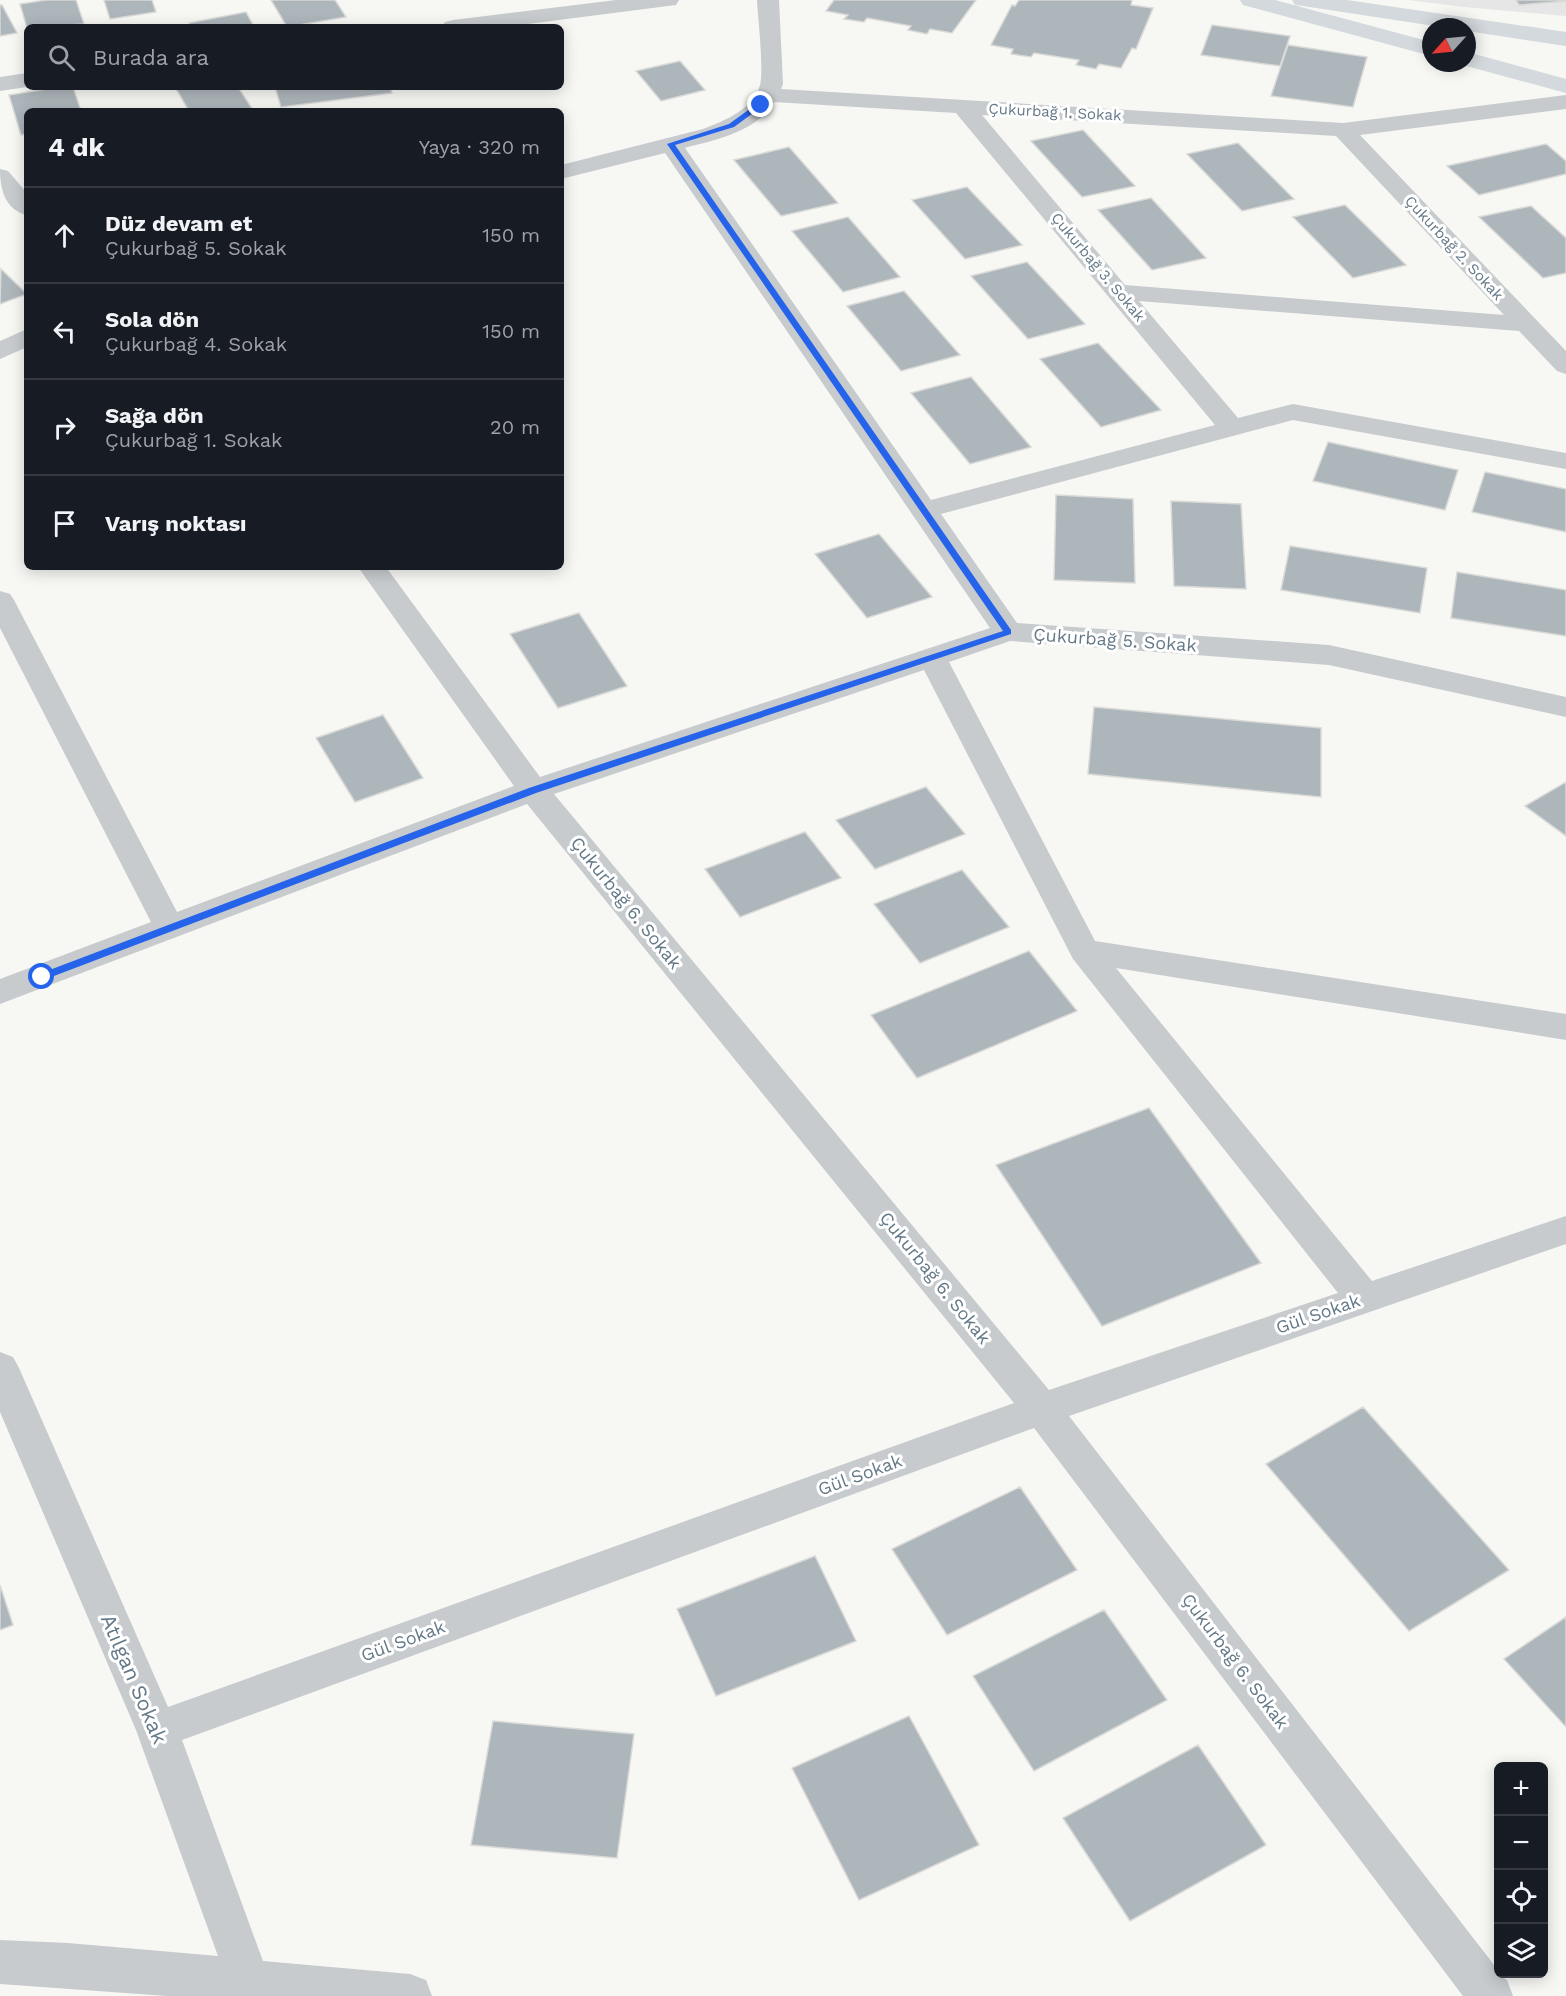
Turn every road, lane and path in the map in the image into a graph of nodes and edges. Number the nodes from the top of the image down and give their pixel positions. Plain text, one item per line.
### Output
1 (668, 0) edge
2 (768, 0) edge
3 (1251, 0) edge
4 (1303, 0) edge
5 (477, 24) edge
6 (1566, 39) edge
7 (1422, 47) edge
8 (1476, 61) edge
9 (24, 80) edge
10 (0, 84) edge
11 (1566, 86) edge
12 (768, 95) junction
13 (1566, 102) edge
14 (963, 106) junction
15 (1343, 130) junction
16 (671, 144) junction
17 (564, 171) edge
18 (4, 186) edge
19 (24, 205) edge
20 (1119, 292) junction
21 (1527, 324) junction
22 (24, 339) edge
23 (0, 351) edge
24 (1566, 366) edge
25 (1232, 428) junction
26 (1566, 461) edge
27 (924, 510) junction
28 (374, 570) edge
29 (0, 600) edge
30 (1008, 632) junction
31 (932, 658) junction
32 (1566, 707) edge
33 (533, 790) junction
34 (170, 929) junction
35 (1084, 951) junction
36 (0, 992) edge
37 (1566, 1027) edge
38 (1566, 1230) edge
39 (1364, 1298) junction
40 (0, 1368) edge
41 (1042, 1409) junction
42 (158, 1730) junction
43 (0, 1962) edge
44 (251, 1990) edge
45 (410, 1996) edge
46 (1491, 1996) edge

1 - 5 street
2 - 12 street
3 - 7 main road
4 - 6 main road
8 - 11 main road
9 - 10 street
12 - 14 street, Çukurbağ 1. Sokak
12 - 16 street
13 - 15 street, Çukurbağ 1. Sokak
14 - 15 street, Çukurbağ 1. Sokak
14 - 20 street, Çukurbağ 3. Sokak
15 - 21 street, Çukurbağ 2. Sokak
16 - 17 street
16 - 27 street
18 - 19 street
20 - 21 street
20 - 25 street, Çukurbağ 3. Sokak
21 - 24 street, Çukurbağ 2. Sokak
22 - 23 street
25 - 26 street
25 - 27 street
27 - 30 street
28 - 33 street, Çukurbağ 6. Sokak
29 - 34 street
30 - 31 street, Çukurbağ 5. Sokak
30 - 32 street, Çukurbağ 5. Sokak
31 - 33 street, Çukurbağ 5. Sokak
31 - 35 street
33 - 34 street, Çukurbağ 5. Sokak
33 - 41 street, Çukurbağ 6. Sokak
34 - 36 street, Çukurbağ 5. Sokak
35 - 37 street
35 - 39 street
38 - 39 street, Gül Sokak
39 - 41 street, Gül Sokak
40 - 42 street, Atılgan Sokak
41 - 42 street, Gül Sokak
41 - 46 street, Çukurbağ 6. Sokak
42 - 44 street, Atılgan Sokak
43 - 44 street
44 - 45 street

